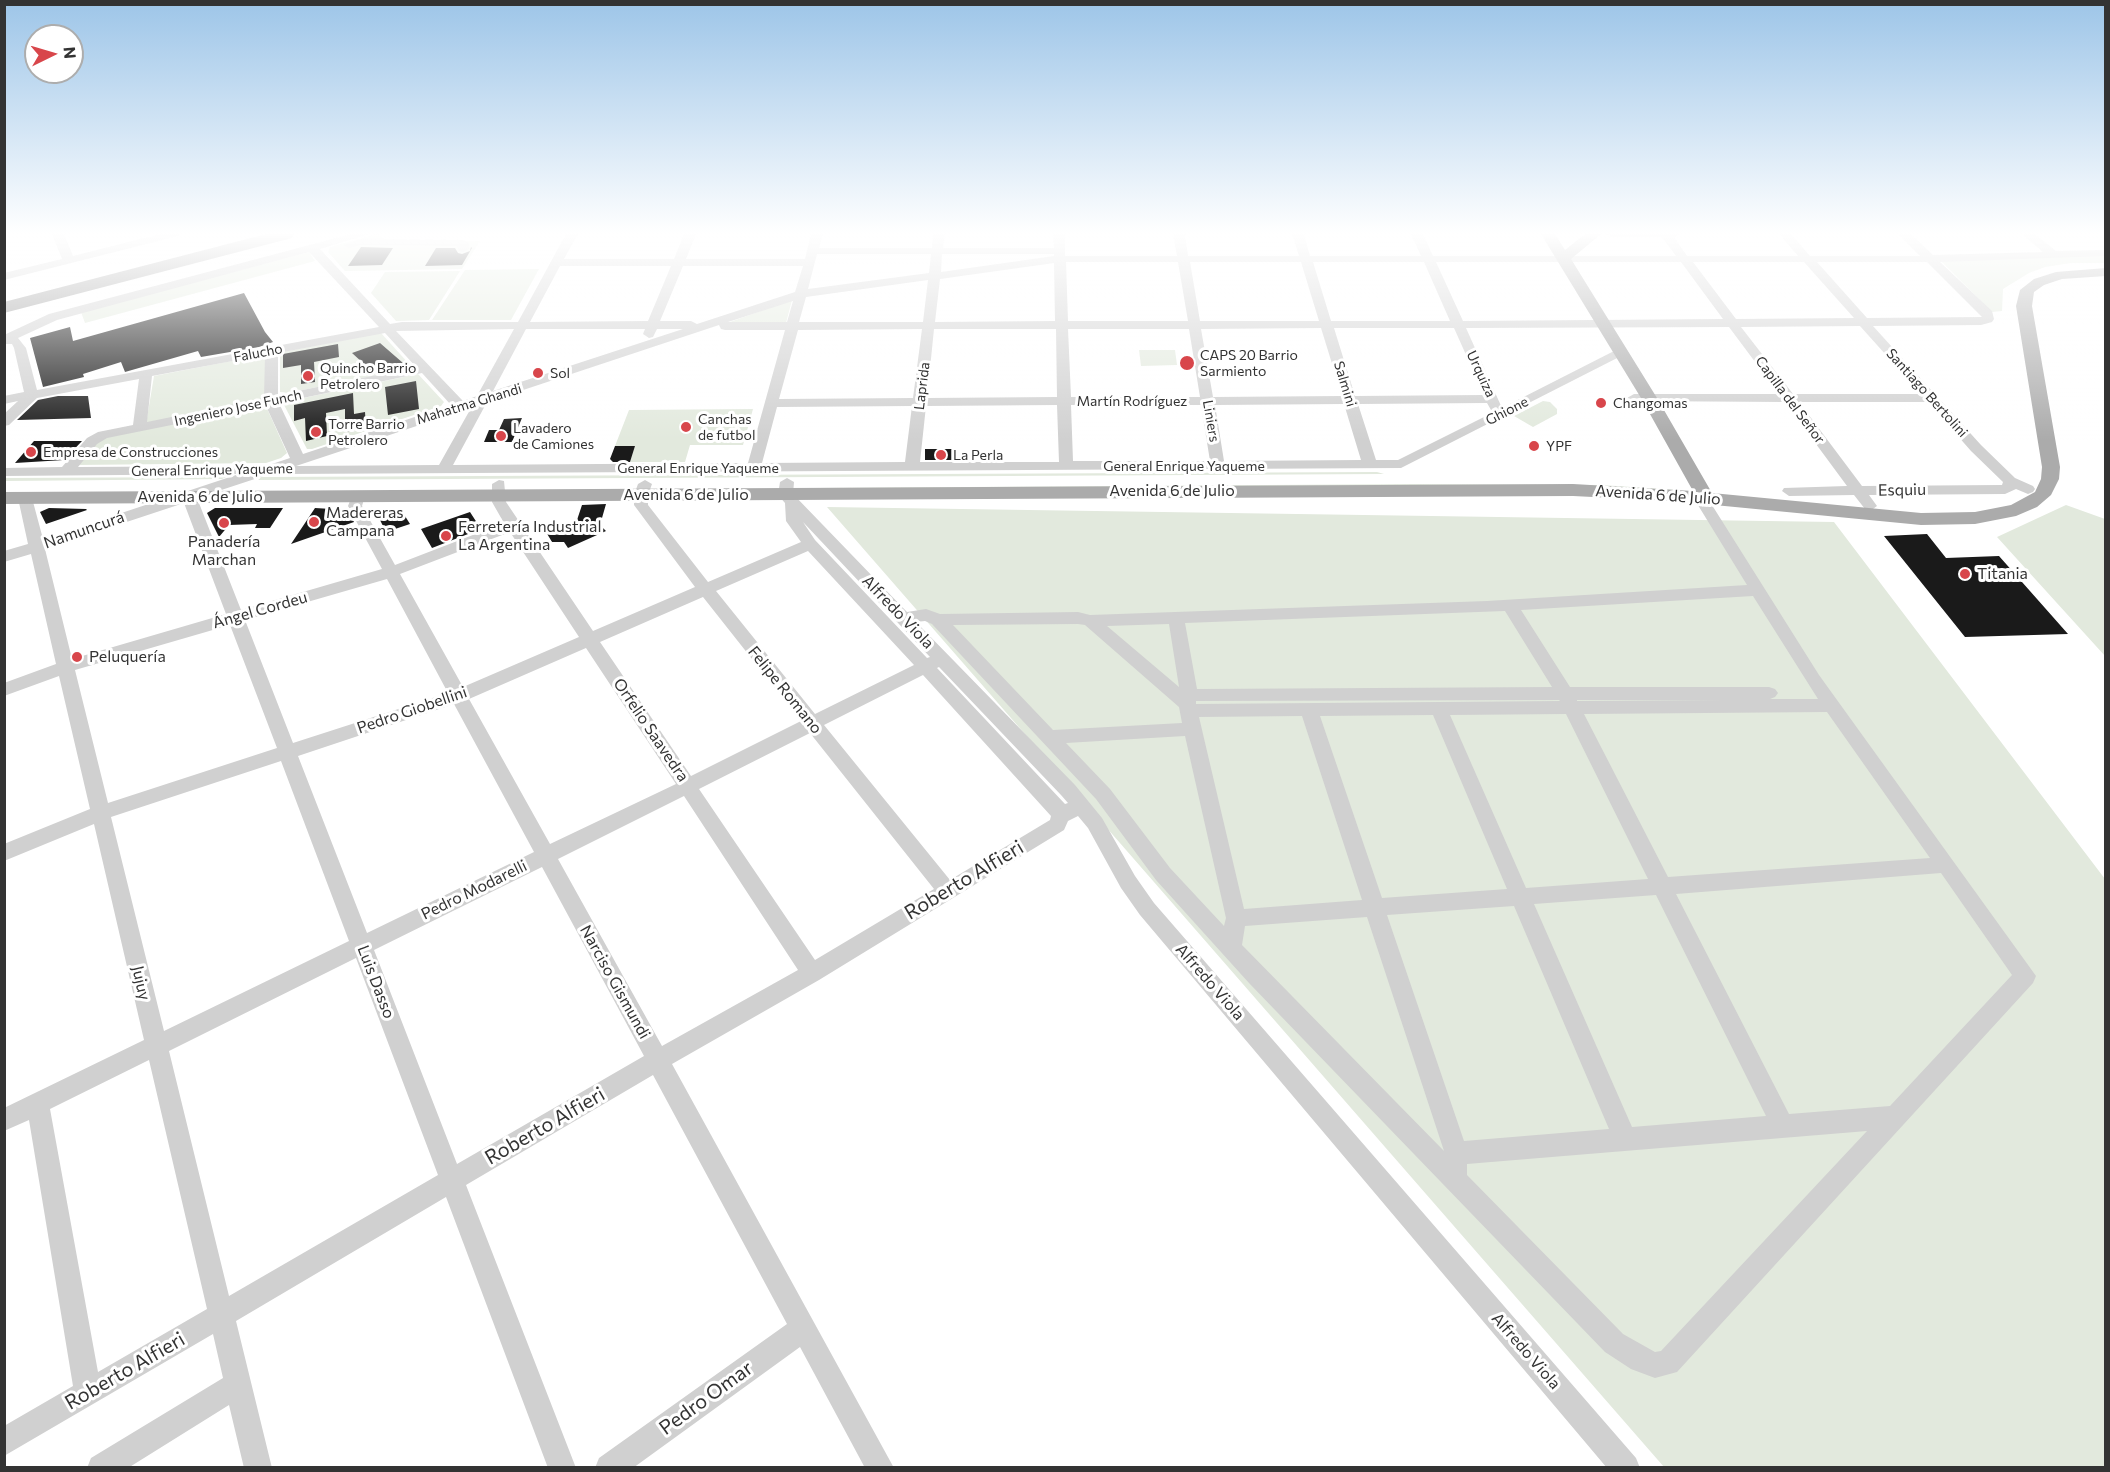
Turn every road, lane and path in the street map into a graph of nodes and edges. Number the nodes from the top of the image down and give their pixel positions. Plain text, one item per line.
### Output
1 (24, 303) edge
2 (111, 303) edge
3 (362, 303) edge
4 (534, 303) edge
5 (661, 303) edge
6 (776, 303) edge
7 (797, 303) edge
8 (931, 303) edge
9 (1061, 303) edge
10 (1191, 303) edge
11 (1319, 303) edge
12 (1448, 303) edge
13 (1583, 303) edge
14 (1717, 303) edge
15 (1846, 303) edge
16 (1975, 303) edge
17 (2014, 303) edge
18 (2025, 303) edge
19 (4, 308) edge
20 (1863, 322) junction
21 (1732, 323) junction
22 (1326, 324) junction
23 (1457, 324) junction
24 (1596, 324) junction
25 (652, 325) junction
26 (711, 325) junction
27 (1194, 325) junction
28 (521, 326) junction
29 (928, 326) junction
30 (1062, 326) junction
31 (791, 327) junction
32 (386, 328) junction
33 (6, 339) edge
34 (643, 347) junction
35 (272, 351) junction
36 (1616, 356) junction
37 (425, 369) junction
38 (146, 374) junction
39 (32, 396) junction
40 (1642, 398) junction
41 (1789, 398) junction
42 (1932, 398) junction
43 (482, 399) junction
44 (1492, 399) junction
45 (4, 400) edge
46 (1207, 400) junction
47 (1349, 400) junction
48 (271, 401) junction
49 (1064, 401) junction
50 (920, 402) junction
51 (771, 403) junction
52 (459, 405) junction
53 (1500, 415) junction
54 (4, 422) edge
55 (140, 428) junction
56 (298, 459) junction
57 (1218, 465) junction
58 (1370, 465) junction
59 (1392, 465) joint
60 (1066, 466) junction
61 (912, 467) junction
62 (753, 468) junction
63 (444, 469) junction
64 (266, 470) junction
65 (4, 472) edge
66 (66, 472) junction
67 (2010, 481) junction
68 (218, 486) junction
69 (4, 487) edge
70 (643, 489) junction
71 (2028, 489) junction
72 (499, 490) junction
73 (1858, 490) junction
74 (1789, 491) dead end
75 (788, 493) junction
76 (1697, 494) junction
77 (189, 496) junction
78 (358, 496) junction
79 (4, 498) edge
80 (25, 498) junction
81 (1870, 506) junction
82 (513, 525) junction
83 (810, 544) junction
84 (36, 546) junction
85 (4, 557) edge
86 (391, 572) junction
87 (705, 589) junction
88 (1757, 590) junction
89 (1510, 606) junction
90 (236, 617) junction
91 (903, 618) junction
92 (1176, 618) junction
93 (938, 620) junction
94 (1090, 621) junction
95 (591, 639) junction
96 (933, 662) junction
97 (65, 667) junction
98 (4, 690) edge
99 (459, 696) junction
100 (1826, 699) junction
101 (1568, 701) junction
102 (1439, 709) junction
103 (1189, 710) junction
104 (1309, 710) junction
105 (812, 723) junction
106 (1049, 737) junction
107 (287, 752) junction
108 (688, 786) junction
109 (1071, 810) junction
110 (100, 813) junction
111 (4, 853) edge
112 (546, 855) junction
113 (1945, 865) junction
114 (1662, 886) junction
115 (946, 890) junction
116 (1520, 897) junction
117 (1374, 908) junction
118 (1236, 918) junction
119 (362, 945) junction
120 (1231, 948) junction
121 (812, 973) junction
122 (156, 1046) junction
123 (658, 1060) junction
124 (38, 1104) junction
125 (1895, 1117) junction
126 (4, 1120) edge
127 (1783, 1126) junction
128 (1625, 1139) junction
129 (1456, 1153) junction
130 (452, 1180) junction
131 (1455, 1180) junction
132 (220, 1315) junction
133 (804, 1328) junction
134 (237, 1384) junction
135 (88, 1393) junction
136 (4, 1442) edge
137 (101, 1467) edge
138 (258, 1467) edge
139 (562, 1467) edge
140 (609, 1467) edge
141 (880, 1467) edge
142 (1626, 1467) edge

1 - 19 highway
2 - 33 street
3 - 32 street
4 - 28 street
5 - 25 street
6 - 26 street, Mahatma Ghandi
7 - 31 street
8 - 29 street, Laprida
9 - 30 street
10 - 27 street, Liniers
11 - 22 street, Salmini
12 - 23 street, Urquiza
13 - 24 main road
14 - 21 street, Capilla del Señor
15 - 20 street, Santiago Bertolini
16 - 20 street, Falucho
17 - 71 main road
18 - 76 main road, Avenida 6 de Julio
20 - 21 street, Falucho
20 - 42 street, Santiago Bertolini
21 - 24 street, Falucho
21 - 41 street, Capilla del Señor
22 - 23 street, Falucho
22 - 27 street, Falucho
22 - 47 street, Salmini
23 - 24 street, Falucho
23 - 44 street, Urquiza
24 - 36 main road
25 - 26 street, Falucho
25 - 28 street, Falucho
25 - 34 street
26 - 31 street, Falucho
26 - 34 street, Mahatma Ghandi
27 - 30 street, Falucho
27 - 46 street, Liniers
28 - 32 street, Falucho
28 - 43 street
29 - 30 street, Falucho
29 - 31 street, Falucho
29 - 50 street, Laprida
30 - 49 street
31 - 51 street
31 - 62 street
32 - 35 street, Falucho
32 - 37 street
33 - 39 street
34 - 43 street, Mahatma Ghandi
35 - 38 street, Falucho
35 - 48 street
36 - 40 main road
36 - 53 street, Ghione
37 - 48 street, Ingeniero Jose Funch
37 - 52 street
38 - 39 street, Falucho
38 - 55 street
39 - 45 street, Falucho
39 - 54 street
40 - 41 street
40 - 76 main road
41 - 42 street
41 - 73 street, Capilla del Señor
42 - 67 street, Santiago Bertolini
43 - 52 street, Mahatma Ghandi
43 - 63 street
44 - 47 street, Martín Rodríguez
44 - 53 street, Urquiza
46 - 47 street, Martín Rodríguez
46 - 49 street, Martín Rodríguez
46 - 57 street, Liniers
47 - 58 street, Salmini
48 - 55 street, Ingeniero Jose Funch
48 - 56 street
49 - 50 street, Martín Rodríguez
49 - 60 street
50 - 51 street, Martín Rodríguez
50 - 61 street, Laprida
51 - 62 street
52 - 56 street, Mahatma Ghandi
53 - 59 street, Ghione
55 - 66 street, Ingeniero Jose Funch
56 - 64 street, Mahatma Ghandi
57 - 58 street, General Enrique Yaqueme
57 - 60 street, General Enrique Yaqueme
58 - 59 street, General Enrique Yaqueme
60 - 61 street, General Enrique Yaqueme
61 - 62 street, General Enrique Yaqueme
62 - 63 street, General Enrique Yaqueme
63 - 64 street, General Enrique Yaqueme
64 - 66 street, General Enrique Yaqueme
64 - 68 street, Namuncurá
65 - 66 street, General Enrique Yaqueme
67 - 71 street, Santiago Bertolini
67 - 73 street, Esquiu
68 - 69 main road, Avenida 6 de Julio
68 - 72 main road, Avenida 6 de Julio
68 - 77 street, Namuncurá
70 - 72 main road, Avenida 6 de Julio
70 - 75 main road, Avenida 6 de Julio
70 - 87 street, Felipe Romano
71 - 81 main road, Avenida 6 de Julio
72 - 78 main road, Avenida 6 de Julio
72 - 82 street, Orfelio Saavedra
73 - 74 street, Esquiu
73 - 81 street, Capilla del Señor
75 - 76 main road, Avenida 6 de Julio
75 - 83 street, Alfredo Viola
75 - 91 street, Alfredo Viola
76 - 81 main road, Avenida 6 de Julio
76 - 88 street
77 - 78 main road, Avenida 6 de Julio
77 - 80 main road, Avenida 6 de Julio
77 - 84 street, Namuncurá
77 - 90 street, Luis Dasso
78 - 86 street, Narciso Gismundi
79 - 80 main road, Avenida 6 de Julio
80 - 84 street, Jujuy
82 - 86 street, Ángel Cordeu
82 - 95 street, Orfelio Saavedra
83 - 87 street, Pedro Giobellini
83 - 96 street, Alfredo Viola
84 - 85 street, Namuncurá
84 - 97 street, Jujuy
86 - 90 street, Ángel Cordeu
86 - 99 street, Narciso Gismundi
87 - 95 street, Pedro Giobellini
87 - 105 street, Felipe Romano
88 - 89 street
88 - 100 street
89 - 92 street
89 - 101 street
90 - 97 street, Ángel Cordeu
90 - 107 street, Luis Dasso
91 - 93 street
91 - 96 street, Alfredo Viola
92 - 94 street
92 - 103 street
93 - 94 street
93 - 106 street
94 - 103 street
95 - 99 street, Pedro Giobellini
95 - 108 street, Orfelio Saavedra
96 - 105 street, Pedro Modarelli
96 - 109 street, Alfredo Viola
97 - 98 street, Ángel Cordeu
97 - 110 street, Jujuy
99 - 107 street, Pedro Giobellini
99 - 112 street, Narciso Gismundi
100 - 101 street
100 - 113 street
101 - 102 street
101 - 103 street
101 - 114 street
102 - 104 street
102 - 116 street
103 - 104 street
103 - 106 street
103 - 118 street
104 - 117 street
105 - 108 street, Pedro Modarelli
105 - 115 street, Felipe Romano
106 - 120 street
107 - 110 street, Pedro Giobellini
107 - 119 street, Luis Dasso
108 - 112 street, Pedro Modarelli
108 - 121 street, Orfelio Saavedra
109 - 115 street, Roberto Alfieri
109 - 142 street, Alfredo Viola
110 - 111 street, Pedro Giobellini
110 - 122 street, Jujuy
112 - 119 street, Pedro Modarelli
112 - 123 street, Narciso Gismundi
113 - 114 street
113 - 125 street
114 - 116 street
114 - 127 street
115 - 121 street, Roberto Alfieri
116 - 117 street
116 - 128 street
117 - 118 street
117 - 129 street
118 - 120 street
119 - 122 street, Pedro Modarelli
119 - 130 street, Luis Dasso
120 - 131 street
121 - 123 street, Roberto Alfieri
122 - 124 street, Pedro Modarelli
122 - 132 street, Jujuy
123 - 130 street, Roberto Alfieri
123 - 133 street, Narciso Gismundi
124 - 126 street, Pedro Modarelli
124 - 135 street
125 - 127 street
125 - 131 street
127 - 128 street
128 - 129 street
129 - 131 street
130 - 132 street, Roberto Alfieri
130 - 139 street, Luis Dasso
132 - 134 street, Jujuy
132 - 135 street, Roberto Alfieri
133 - 140 street, Pedro Omar
133 - 141 street, Narciso Gismundi
134 - 137 street
134 - 138 street, Jujuy
135 - 136 street, Roberto Alfieri

